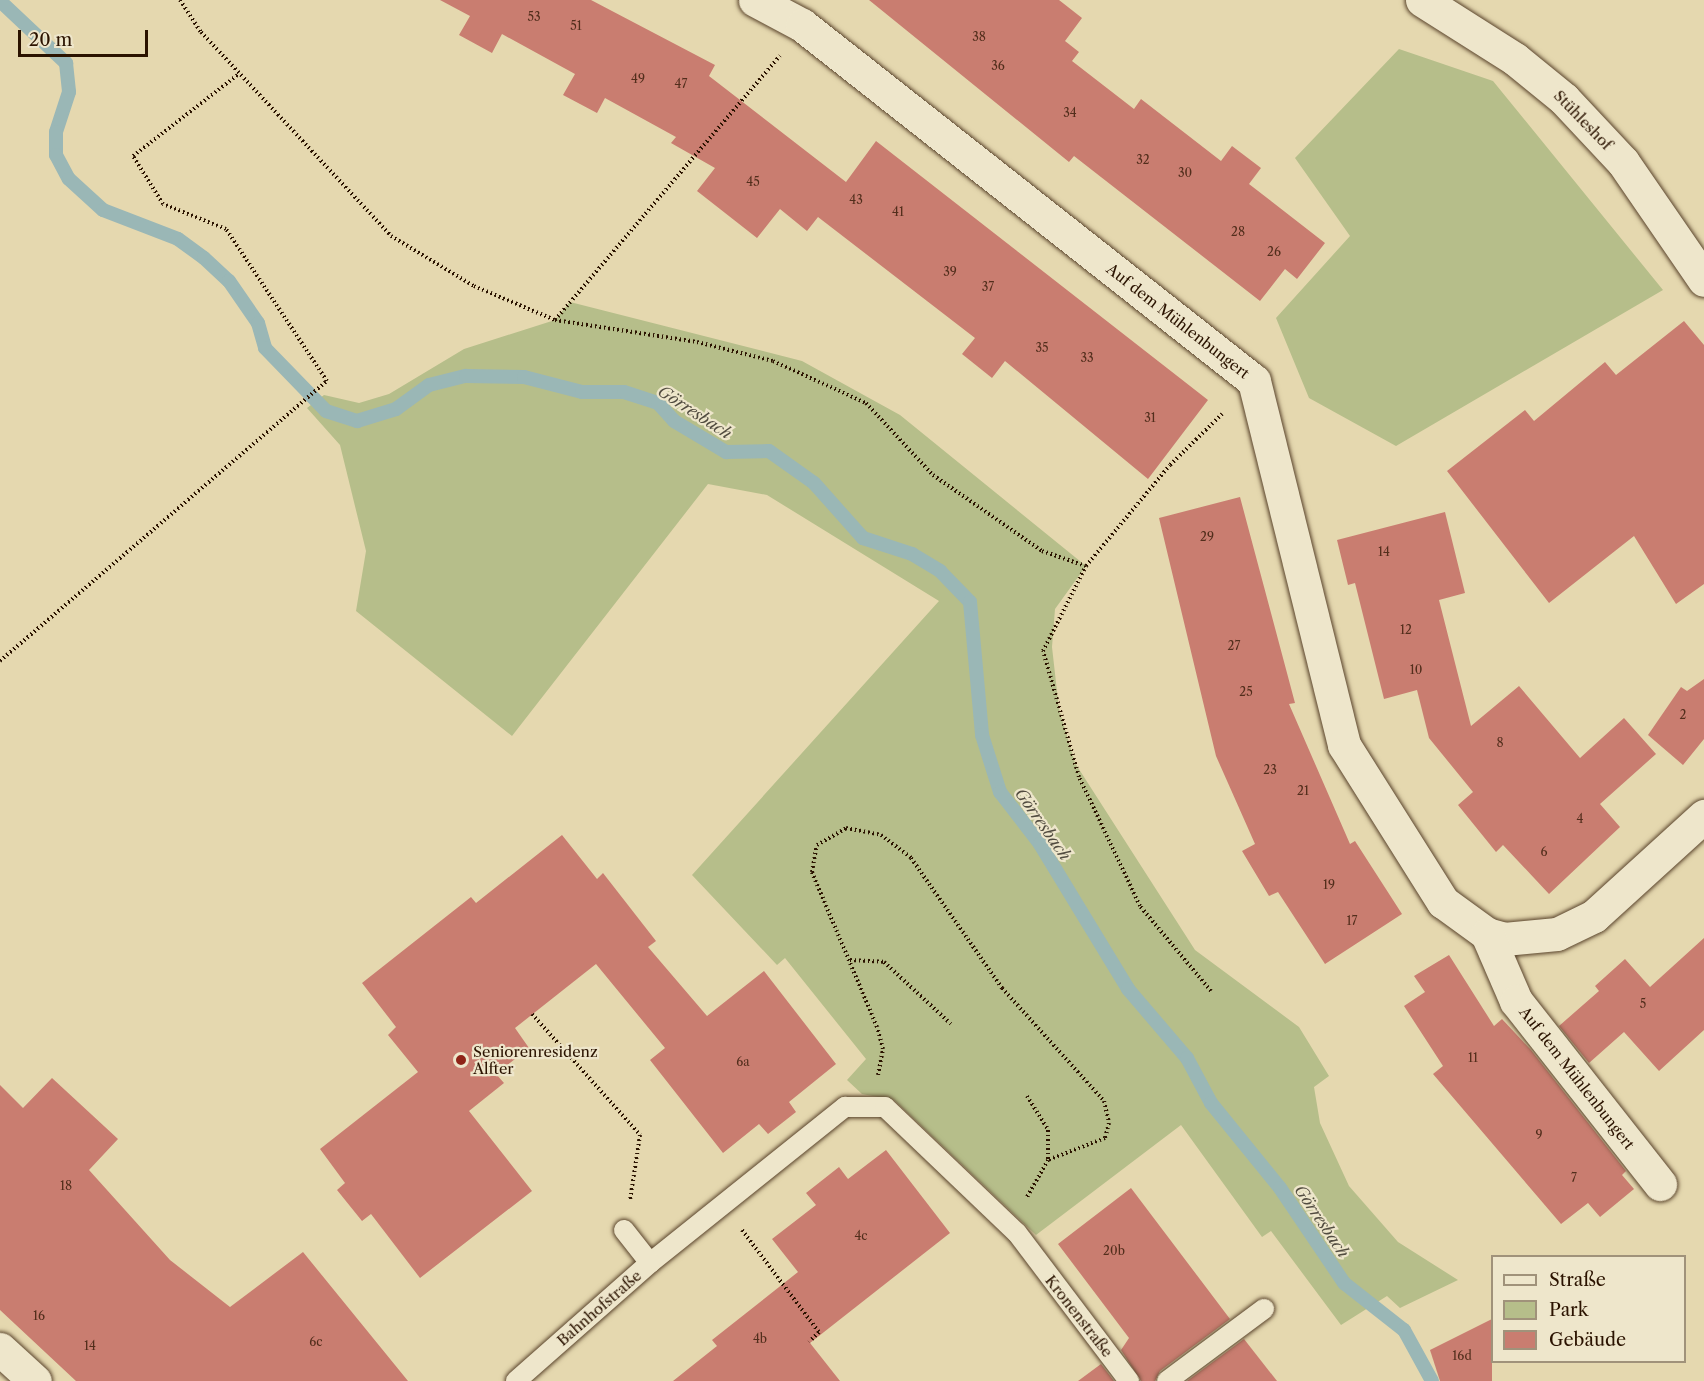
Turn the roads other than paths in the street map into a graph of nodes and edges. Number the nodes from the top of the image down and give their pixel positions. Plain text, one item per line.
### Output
1 (755, 0) edge
2 (1422, 0) edge
3 (1704, 280) edge
4 (1704, 816) edge
5 (1487, 934) junction
6 (1660, 1184) dead end
7 (624, 1230) road end
8 (650, 1263) junction
9 (1264, 1309) dead end
10 (0, 1349) edge
11 (35, 1381) edge
12 (516, 1381) edge
13 (1129, 1381) edge
14 (1167, 1381) edge

1 - 5 street, Auf dem Mühlenbungert
2 - 3 street, Stühleshof
4 - 5 street, Auf dem Mühlenbungert
5 - 6 street, Auf dem Mühlenbungert
7 - 8 lane, Bahnhofstraße
8 - 12 lane, Bahnhofstraße
8 - 13 lane, Kronenstraße
9 - 14 lane
10 - 11 street

